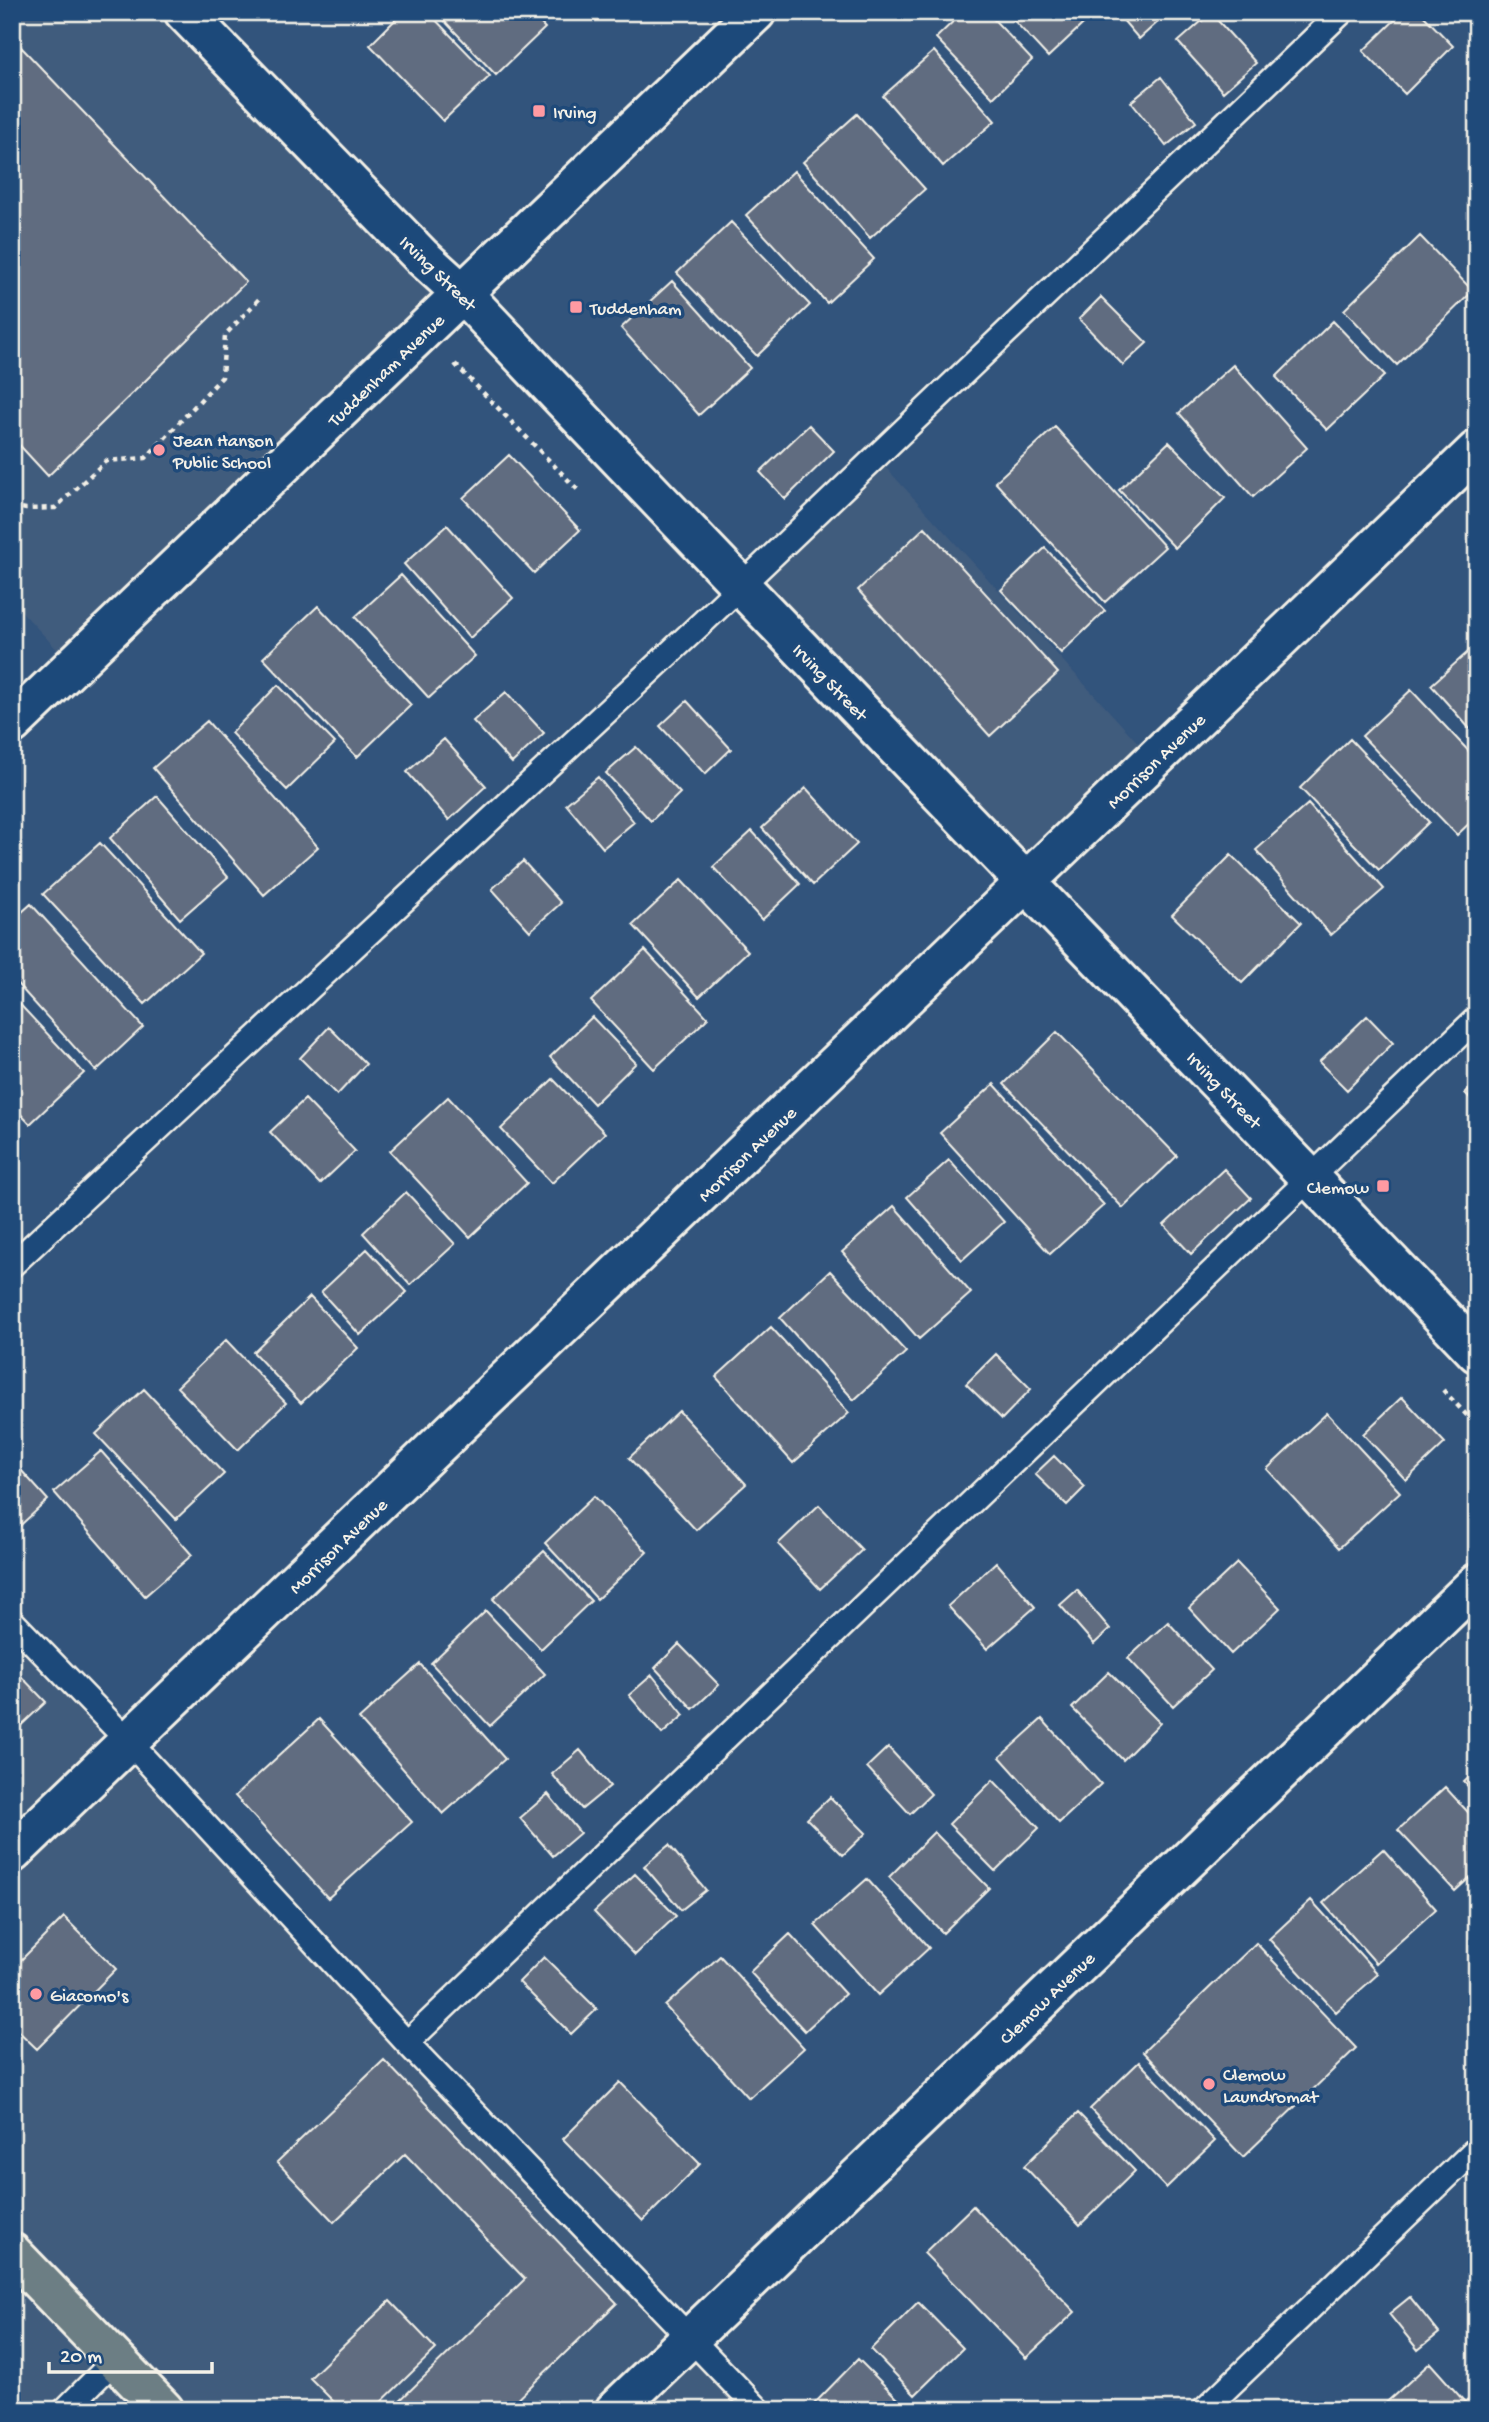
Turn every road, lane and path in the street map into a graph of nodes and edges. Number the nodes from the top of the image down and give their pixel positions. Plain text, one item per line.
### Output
1 (184, 12) edge
2 (756, 12) edge
3 (1342, 12) edge
4 (463, 294) junction
5 (261, 297) dead end
6 (1477, 450) edge
7 (12, 506) edge
8 (740, 587) junction
9 (12, 724) edge
10 (1027, 882) junction
11 (1477, 1018) edge
12 (1310, 1177) junction
13 (12, 1265) edge
14 (1477, 1353) edge
15 (1477, 1583) edge
16 (12, 1621) edge
17 (130, 1743) junction
18 (12, 1853) edge
19 (407, 2043) junction
20 (1477, 2148) edge
21 (12, 2253) edge
22 (691, 2339) junction
23 (116, 2359) junction
24 (65, 2410) edge
25 (164, 2410) edge
26 (615, 2410) edge
27 (760, 2410) edge
28 (1203, 2410) edge

1 - 4 street, Irving Street
2 - 4 street, Tuddenham Avenue
3 - 8 lane
4 - 8 street, Irving Street
4 - 9 street, Tuddenham Avenue
5 - 7 path
6 - 10 street, Morrison Avenue
8 - 10 street, Irving Street
8 - 13 lane
10 - 12 street, Irving Street
10 - 17 street, Morrison Avenue
11 - 12 lane
12 - 14 street, Irving Street
12 - 19 lane
15 - 22 street, Clemow Avenue
16 - 17 lane
17 - 18 street, Morrison Avenue
17 - 19 lane
19 - 22 lane
20 - 28 lane
21 - 23 main road
22 - 26 street, Clemow Avenue
22 - 27 lane
23 - 24 lane
23 - 25 main road

